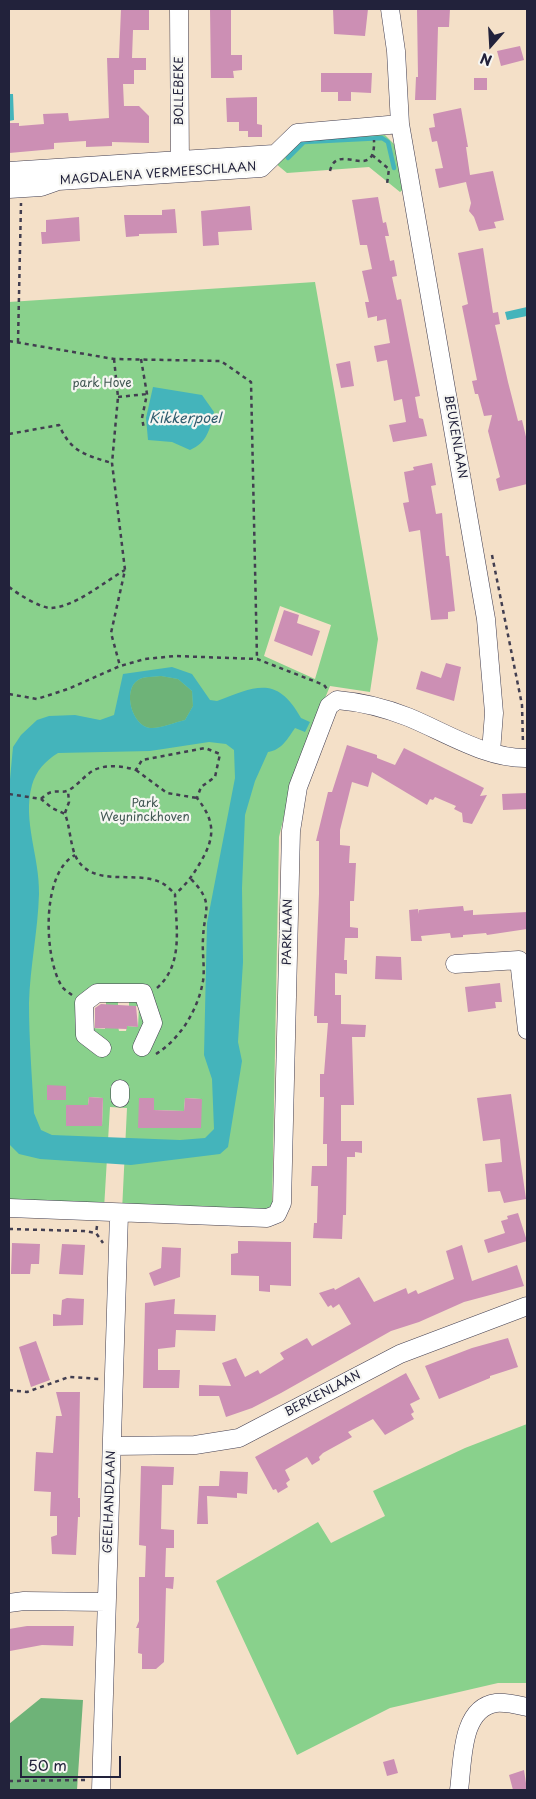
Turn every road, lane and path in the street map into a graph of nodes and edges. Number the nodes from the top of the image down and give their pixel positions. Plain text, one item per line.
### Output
1 (179, 9) edge
2 (390, 9) edge
3 (400, 124) junction
4 (374, 138) dead end
5 (372, 155) junction
6 (180, 166) junction
7 (9, 171) edge
8 (330, 171) dead end
9 (387, 184) dead end
10 (15, 189) edge
11 (9, 341) edge
12 (18, 342) junction
13 (114, 358) junction
14 (141, 359) junction
15 (147, 394) junction
16 (118, 397) junction
17 (144, 429) dead end
18 (9, 434) edge
19 (112, 463) junction
20 (124, 570) junction
21 (9, 587) edge
22 (257, 659) junction
23 (120, 666) junction
24 (9, 694) edge
25 (332, 694) dead end
26 (491, 752) junction
27 (527, 758) edge
28 (136, 770) junction
29 (68, 791) junction
30 (9, 794) edge
31 (197, 798) junction
32 (41, 799) junction
33 (64, 814) junction
34 (75, 855) junction
35 (191, 879) junction
36 (175, 894) junction
37 (523, 959) edge
38 (455, 964) dead end
39 (143, 993) junction
40 (98, 994) junction
41 (527, 1030) edge
42 (102, 1048) dead end
43 (148, 1051) joint
44 (9, 1208) edge
45 (119, 1214) junction
46 (9, 1229) edge
47 (96, 1233) dead end
48 (527, 1306) edge
49 (113, 1380) junction
50 (9, 1390) edge
51 (112, 1446) junction
52 (106, 1602) junction
53 (9, 1603) edge
54 (527, 1707) edge
55 (9, 1781) edge
56 (101, 1785) edge
57 (459, 1790) edge

1 - 6 street, BOLLEBEKE
2 - 3 street, BEUKENLAAN
3 - 6 street, MAGDALENA VERMEESCHLAAN
3 - 26 street, BEUKENLAAN
4 - 5 path
5 - 8 path
5 - 9 path
6 - 7 street, MAGDALENA VERMEESCHLAAN
6 - 10 street, MAGDALENA VERMEESCHLAAN
10 - 12 path
11 - 12 path
12 - 13 path
13 - 14 path
13 - 16 path
14 - 15 path
14 - 22 path
15 - 16 path
15 - 17 path
16 - 19 path
18 - 19 path
19 - 20 path
20 - 21 path
20 - 23 path
22 - 23 path
22 - 25 path
23 - 24 path
26 - 27 street, PARKLAAN
26 - 45 street, PARKLAAN
28 - 29 path
28 - 31 path
28 - 31 path
29 - 32 path
29 - 33 path
30 - 32 path
31 - 35 path
32 - 33 path
33 - 34 path
34 - 36 path
34 - 40 path
35 - 36 path
35 - 43 path
36 - 39 path
37 - 38 street
37 - 41 street
39 - 40 street
39 - 43 street
40 - 42 street
44 - 45 street, PARKLAAN
45 - 49 street, GEELHANDLAAN
46 - 47 path
48 - 51 street, BERKENLAAN
49 - 50 path
49 - 51 street, GEELHANDLAAN
51 - 52 street, GEELHANDLAAN
52 - 53 street
52 - 56 street, GEELHANDLAAN
54 - 57 street
55 - 56 path

